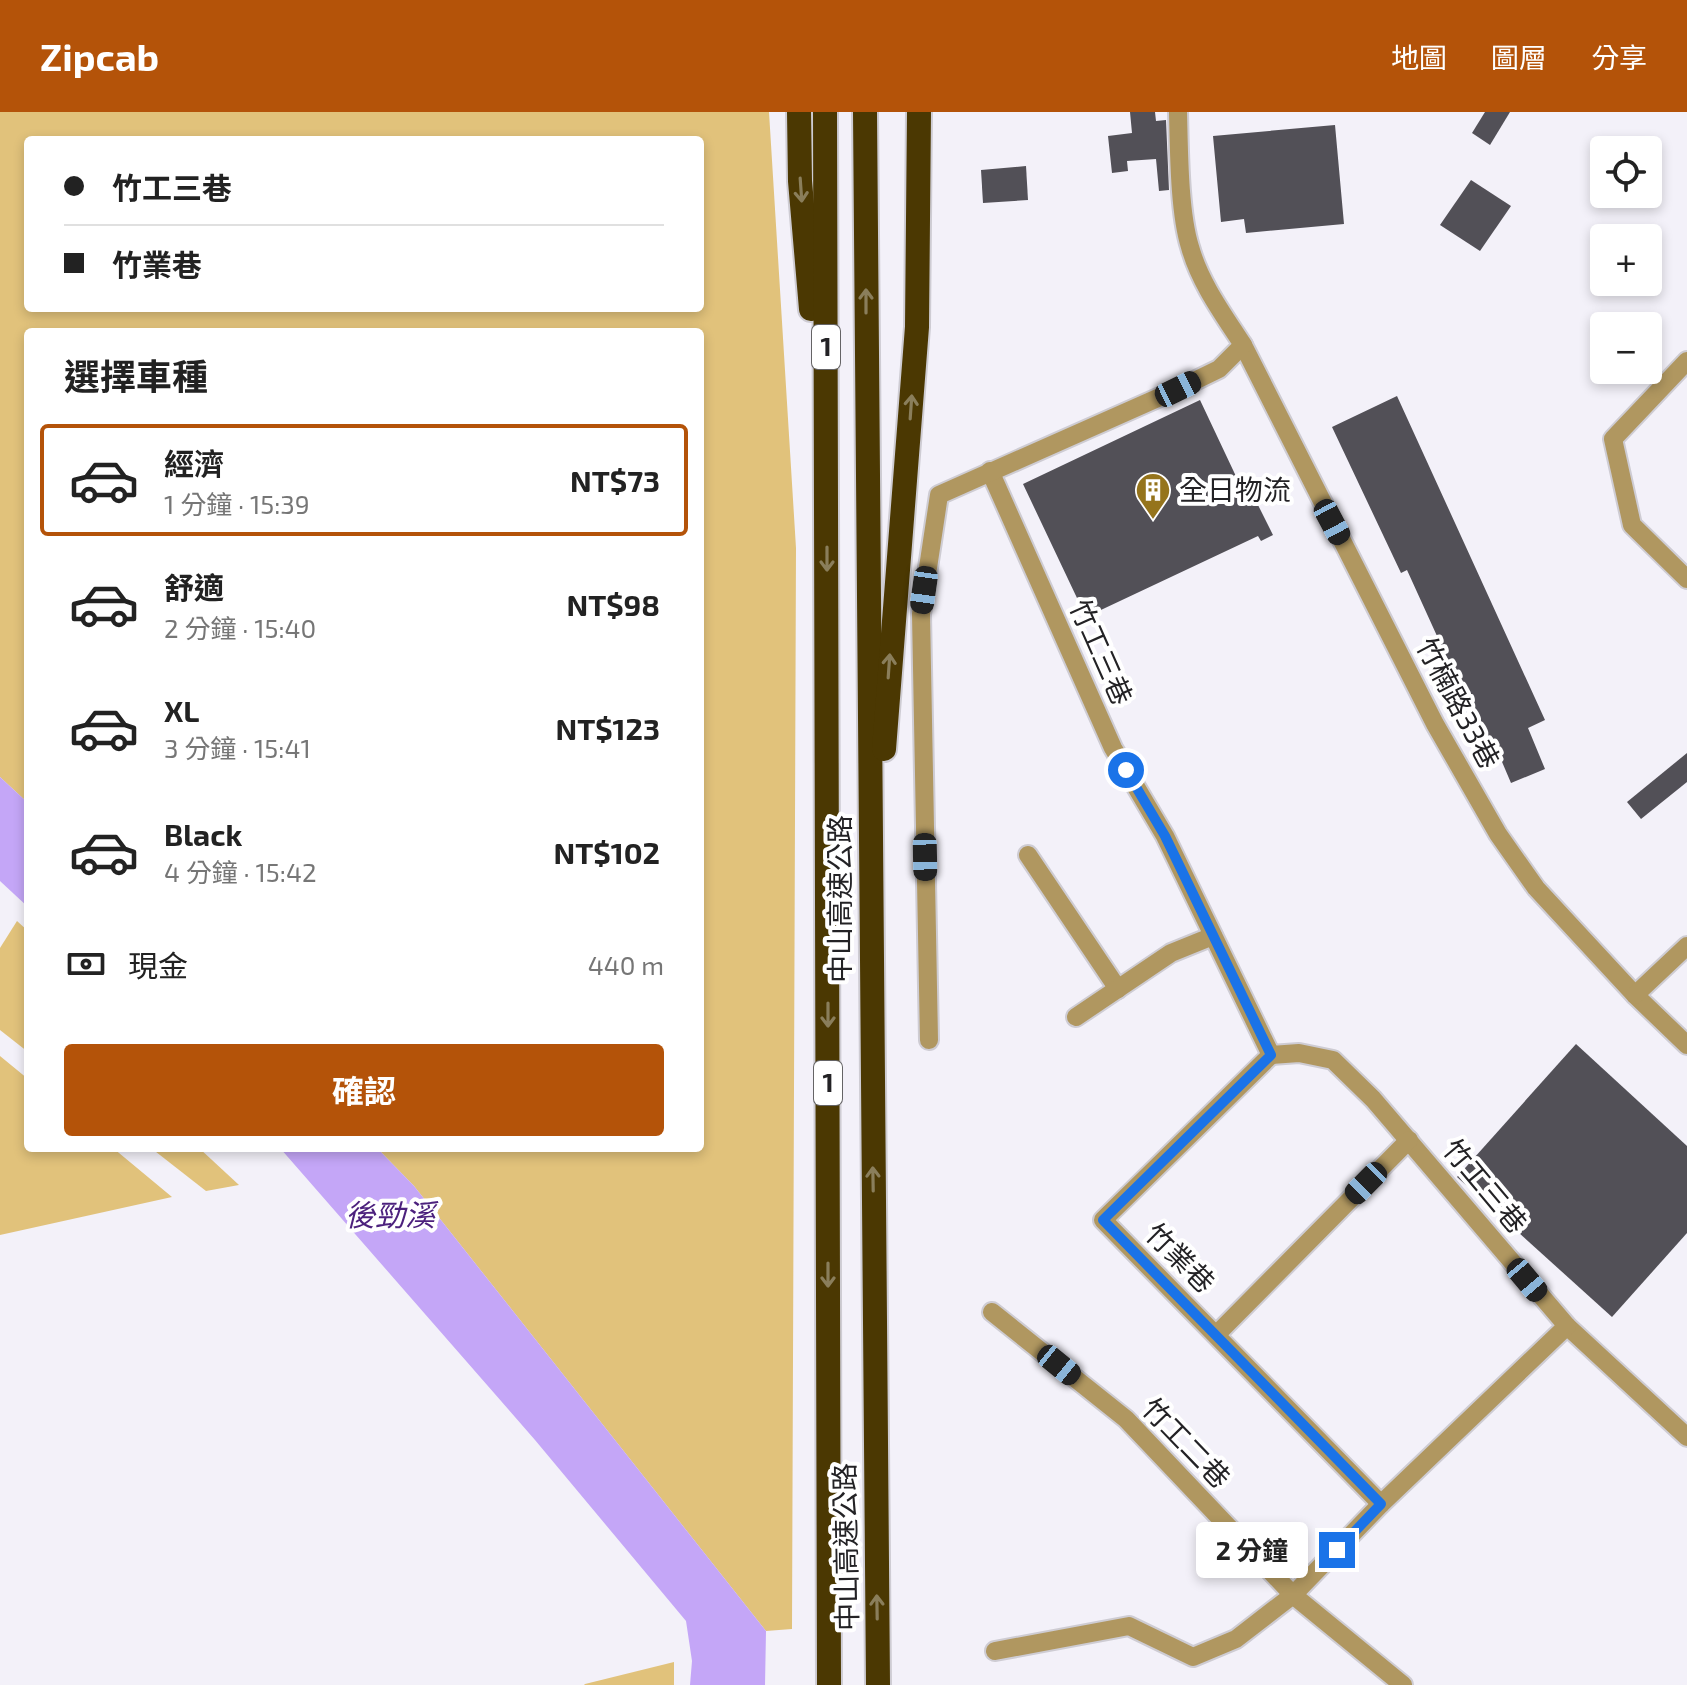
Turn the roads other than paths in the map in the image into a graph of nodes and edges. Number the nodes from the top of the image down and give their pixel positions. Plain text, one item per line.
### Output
1 (799, 112) edge
2 (825, 112) edge
3 (865, 112) edge
4 (905, 112) edge
5 (919, 112) edge
6 (1178, 112) edge
7 (916, 232) junction
8 (1243, 345) junction
9 (1687, 361) edge
10 (990, 471) junction
11 (827, 481) junction
12 (1687, 579) edge
13 (1028, 855) dead end
14 (1213, 936) junction
15 (870, 939) junction
16 (1687, 946) edge
17 (1118, 989) junction
18 (1635, 995) junction
19 (1076, 1017) dead end
20 (929, 1040) dead end
21 (1687, 1045) edge
22 (1271, 1055) junction
23 (1409, 1140) junction
24 (992, 1312) dead end
25 (1567, 1326) junction
26 (1217, 1334) junction
27 (1687, 1437) edge
28 (1381, 1504) junction
29 (1293, 1595) junction
30 (995, 1651) dead end
31 (829, 1685) edge
32 (878, 1685) edge
33 (1403, 1685) edge

1 -> 11 highway
2 - 11 highway, 中山高速公路 / 1
15 -> 3 highway, 中山高速公路 / 1
4 - 7 highway
5 - 7 highway
6 - 8 street, 竹楠路33巷
15 -> 7 highway
8 - 10 street
8 - 18 street, 竹楠路33巷
9 - 12 street
10 - 14 street, 竹工三巷
10 - 20 street
11 -> 31 highway, 中山高速公路 / 1
13 - 17 street
14 - 17 street
14 - 22 street, 竹工三巷
32 -> 15 highway, 中山高速公路 / 1
16 - 18 street
17 - 19 street
18 - 21 street, 竹楠路33巷
22 - 23 street, 竹工三巷
22 - 26 street, 竹業巷
23 - 25 street, 竹工三巷
23 - 26 street, 竹工三巷
24 - 29 street, 竹工二巷
25 - 27 street, 竹工三巷
25 - 28 street
26 - 28 street, 竹業巷
28 - 29 street
29 - 30 street
29 - 33 street, 竹工二巷

